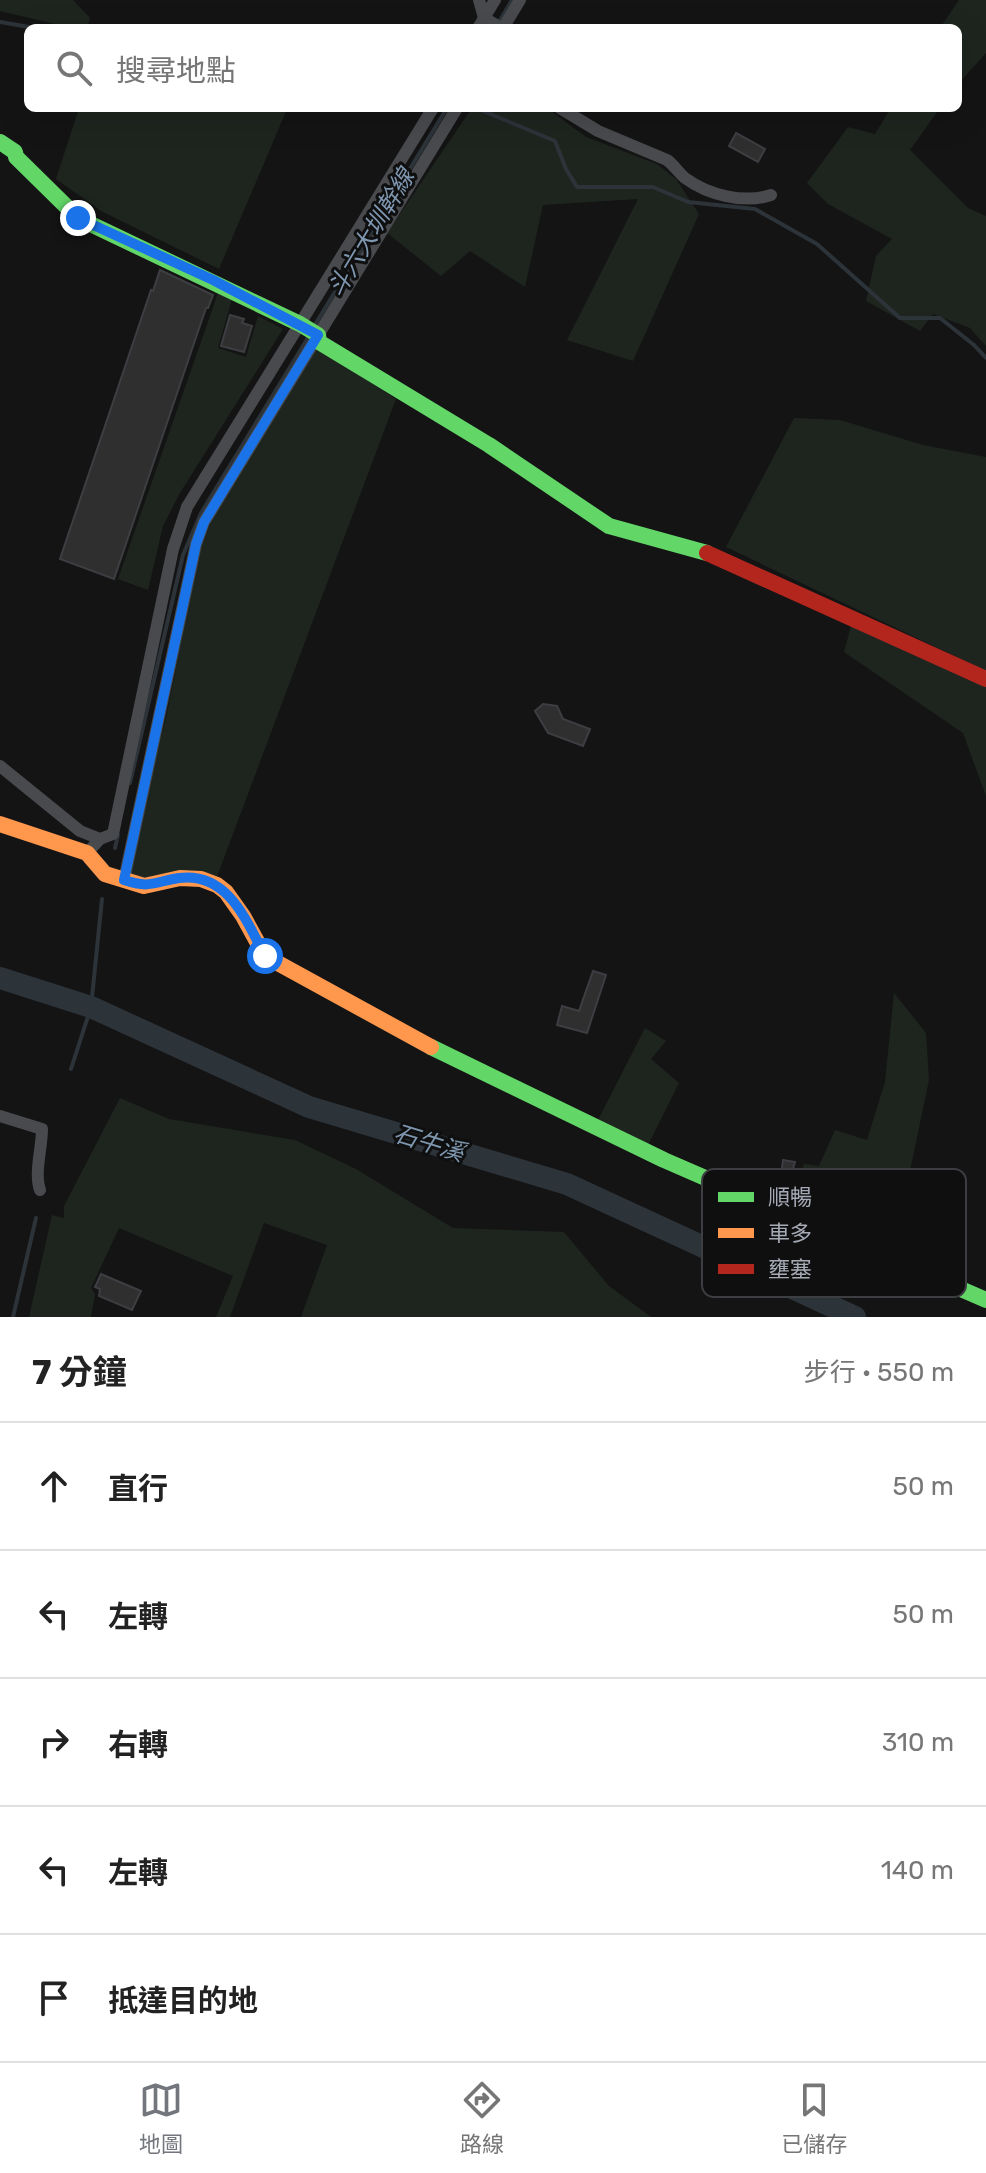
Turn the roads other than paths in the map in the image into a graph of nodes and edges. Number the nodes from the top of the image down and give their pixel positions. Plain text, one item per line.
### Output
1 (479, 0) edge
2 (495, 0) edge
3 (520, 0) edge
4 (481, 23) edge
5 (505, 24) edge
6 (431, 112) edge
7 (455, 112) edge
8 (567, 112) edge
9 (0, 142) edge
10 (771, 195) dead end
11 (300, 324) junction
12 (318, 335) junction
13 (986, 679) edge
14 (0, 766) edge
15 (0, 824) edge
16 (100, 839) junction
17 (89, 857) junction
18 (124, 880) junction
19 (0, 1116) edge
20 (702, 1177) edge
21 (40, 1190) dead end
22 (966, 1291) edge
23 (986, 1300) edge

1 - 4 street
2 - 4 street
3 - 5 street
6 - 11 street
7 - 12 street
8 - 10 street
9 - 11 street
11 - 12 street
11 - 16 street
12 - 13 street
12 - 18 street
14 - 16 street
15 - 17 street
16 - 17 street
17 - 18 street
18 - 20 street
19 - 21 street
22 - 23 street

